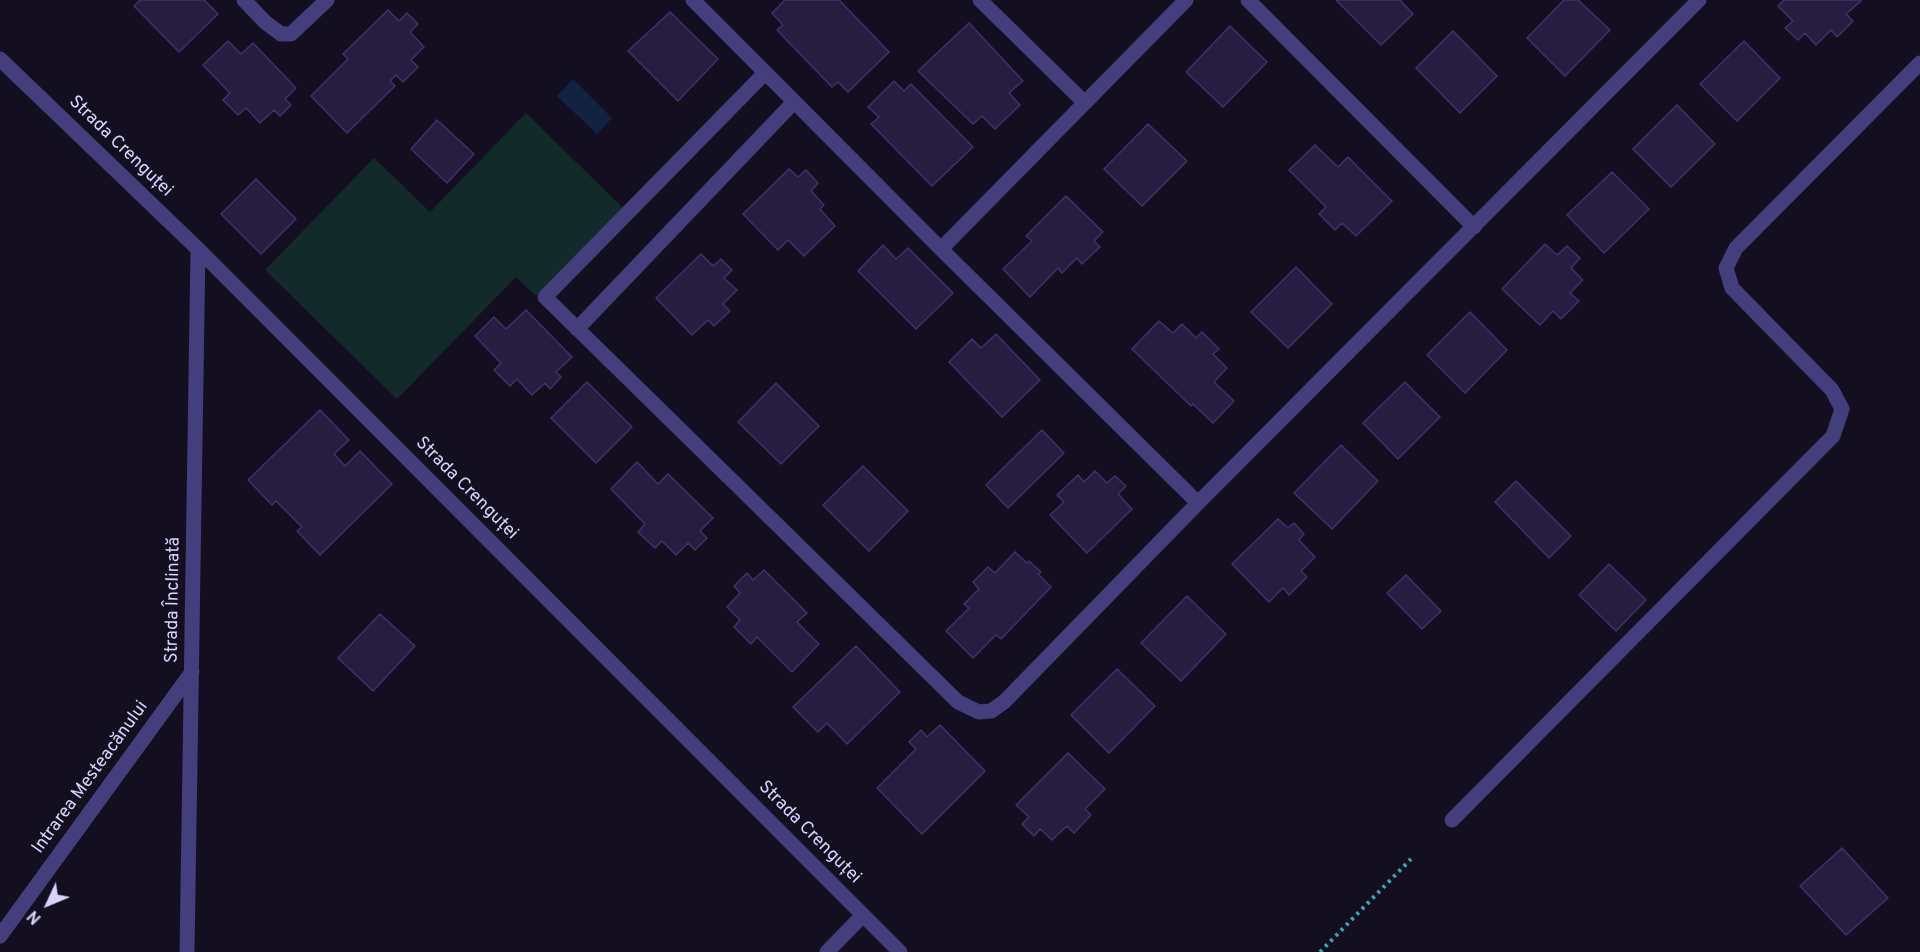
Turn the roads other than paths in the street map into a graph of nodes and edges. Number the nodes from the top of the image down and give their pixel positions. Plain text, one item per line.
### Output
1 (244, 0) edge
2 (327, 0) edge
3 (693, 0) edge
4 (980, 0) edge
5 (1186, 0) edge
6 (1248, 0) edge
7 (1700, 0) edge
8 (0, 59) edge
9 (1920, 63) edge
10 (765, 73) junction
11 (794, 102) junction
12 (1085, 103) junction
13 (1474, 227) junction
14 (198, 249) junction
15 (941, 249) junction
16 (578, 329) junction
17 (1198, 503) junction
18 (192, 672) junction
19 (1452, 820) dead end
20 (863, 915) junction
21 (0, 936) edge
22 (188, 952) edge
23 (827, 952) edge
24 (900, 952) edge

1 - 2 street
3 - 10 street
4 - 12 street
5 - 12 street
6 - 13 street
7 - 13 street
8 - 14 street, Strada Crenguței
9 - 19 street
10 - 11 street
10 - 16 street
11 - 15 street
11 - 16 street
12 - 15 street
13 - 17 street
14 - 18 street, Strada Înclinată
14 - 20 street, Strada Crenguței
15 - 17 street
16 - 17 street
18 - 21 street, Intrarea Mesteacănului
18 - 22 street, Strada Înclinată
20 - 23 street
20 - 24 street, Strada Crenguței

